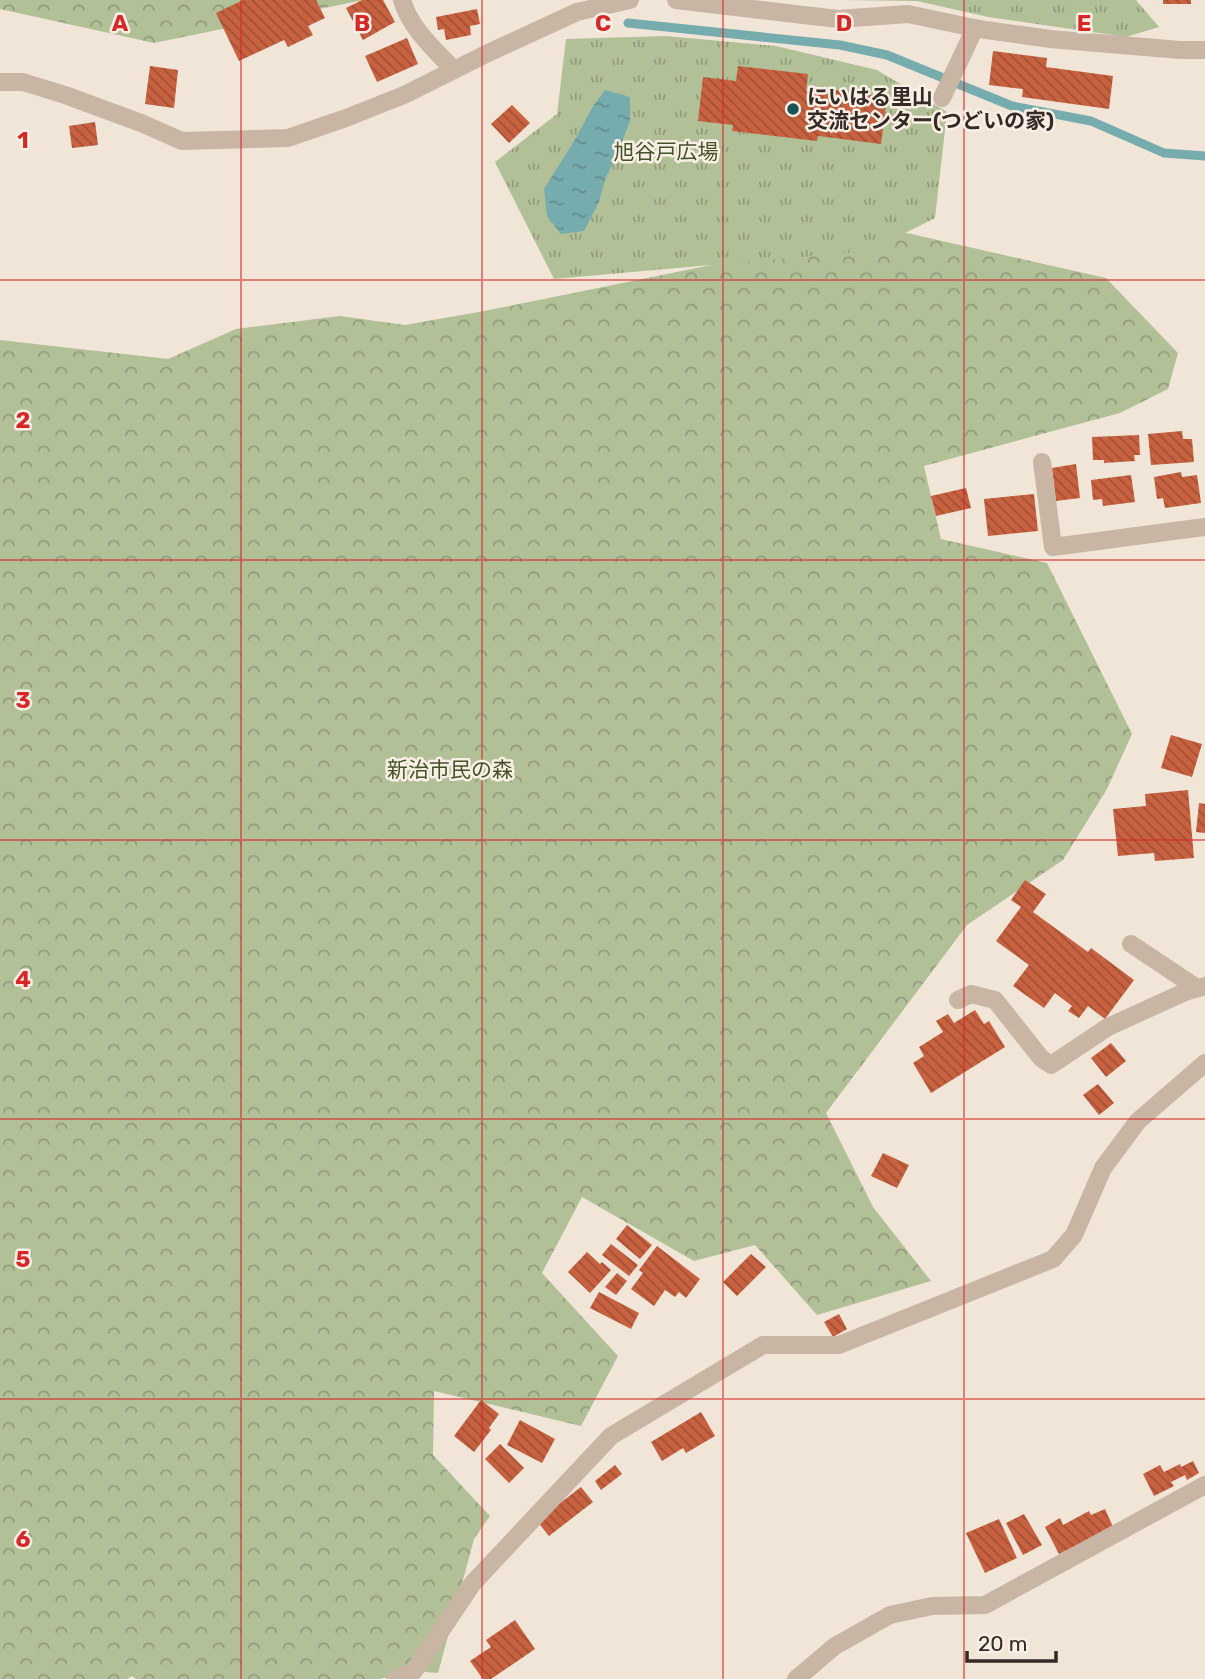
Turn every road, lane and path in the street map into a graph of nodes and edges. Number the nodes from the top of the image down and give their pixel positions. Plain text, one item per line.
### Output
1 (402, 0) edge
2 (630, 0) edge
3 (676, 0) edge
4 (602, 3) edge
5 (975, 28) junction
6 (1205, 50) edge
7 (454, 70) junction
8 (0, 82) edge
9 (942, 99) dead end
10 (1042, 462) dead end
11 (1205, 527) edge
12 (1131, 944) dead end
13 (1201, 987) edge
14 (958, 1000) dead end
15 (1205, 1063) edge
16 (1205, 1485) edge
17 (395, 1679) edge
18 (796, 1679) edge

1 - 7 street
2 - 4 street
3 - 5 street
4 - 7 street
5 - 6 street
5 - 9 street
7 - 8 street
10 - 11 street
12 - 13 street
13 - 14 street
15 - 17 street
16 - 18 street

